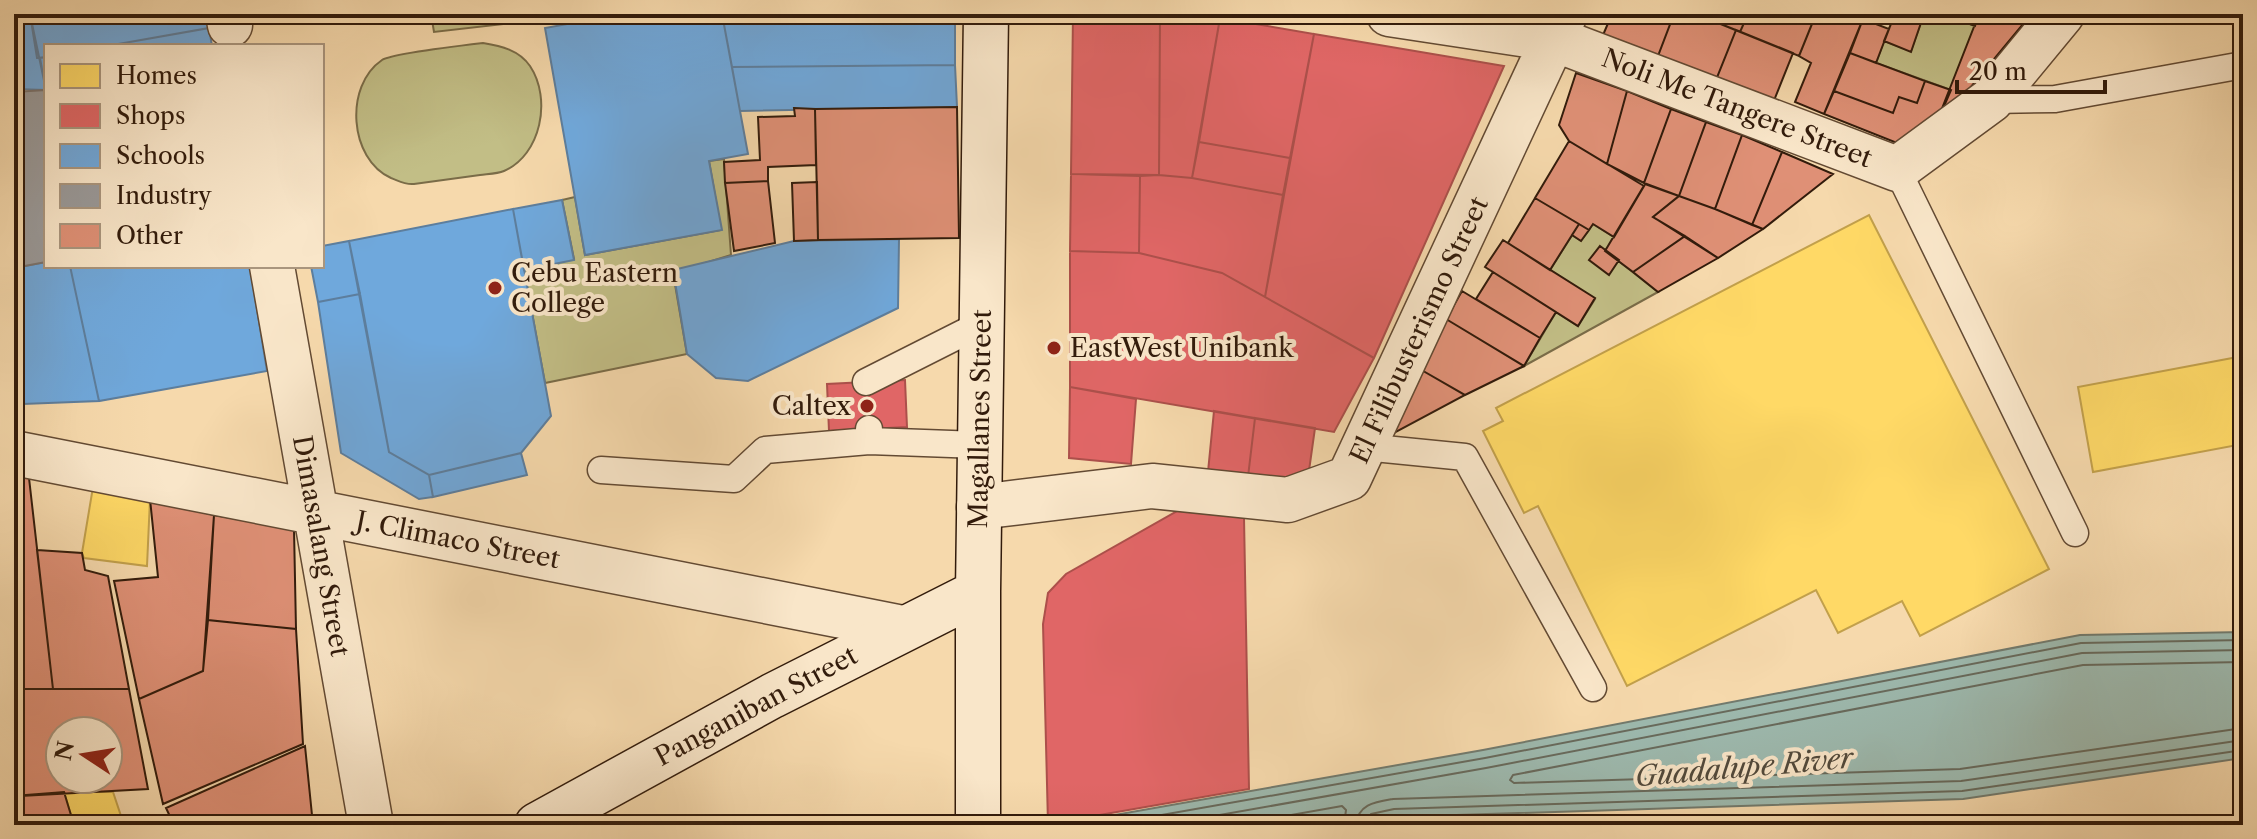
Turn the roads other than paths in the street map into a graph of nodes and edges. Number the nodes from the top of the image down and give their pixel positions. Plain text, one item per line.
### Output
1 (986, 14) edge
2 (1389, 14) edge
3 (2062, 14) edge
4 (1560, 26) edge
5 (2243, 65) edge
6 (1991, 100) junction
7 (1897, 169) junction
8 (272, 268) edge
9 (981, 324) junction
10 (866, 382) dead end
11 (979, 445) junction
12 (1364, 447) junction
13 (14, 453) edge
14 (601, 470) dead end
15 (979, 507) junction
16 (315, 512) junction
17 (2075, 533) dead end
18 (978, 592) junction
19 (903, 628) junction
20 (1593, 688) dead end
21 (371, 825) edge
22 (537, 825) edge
23 (978, 825) edge

1 - 9 street, Magallanes Street
2 - 4 street, Noli Me Tangere Street
3 - 6 street
4 - 7 street, Noli Me Tangere Street
4 - 12 street, El Filibusterismo Street
5 - 6 lane
6 - 7 street
7 - 17 lane
8 - 16 street, Dimasalang Street
9 - 10 lane
9 - 11 street, Magallanes Street
11 - 14 lane
11 - 15 street, Magallanes Street
12 - 15 street, El Filibusterismo Street
12 - 20 lane
13 - 16 street, J. Climaco Street
15 - 18 street, Magallanes Street
16 - 19 street, J. Climaco Street
16 - 21 street, Dimasalang Street
18 - 19 street, Panganiban Street
18 - 23 street, Magallanes Street
19 - 22 street, Panganiban Street

